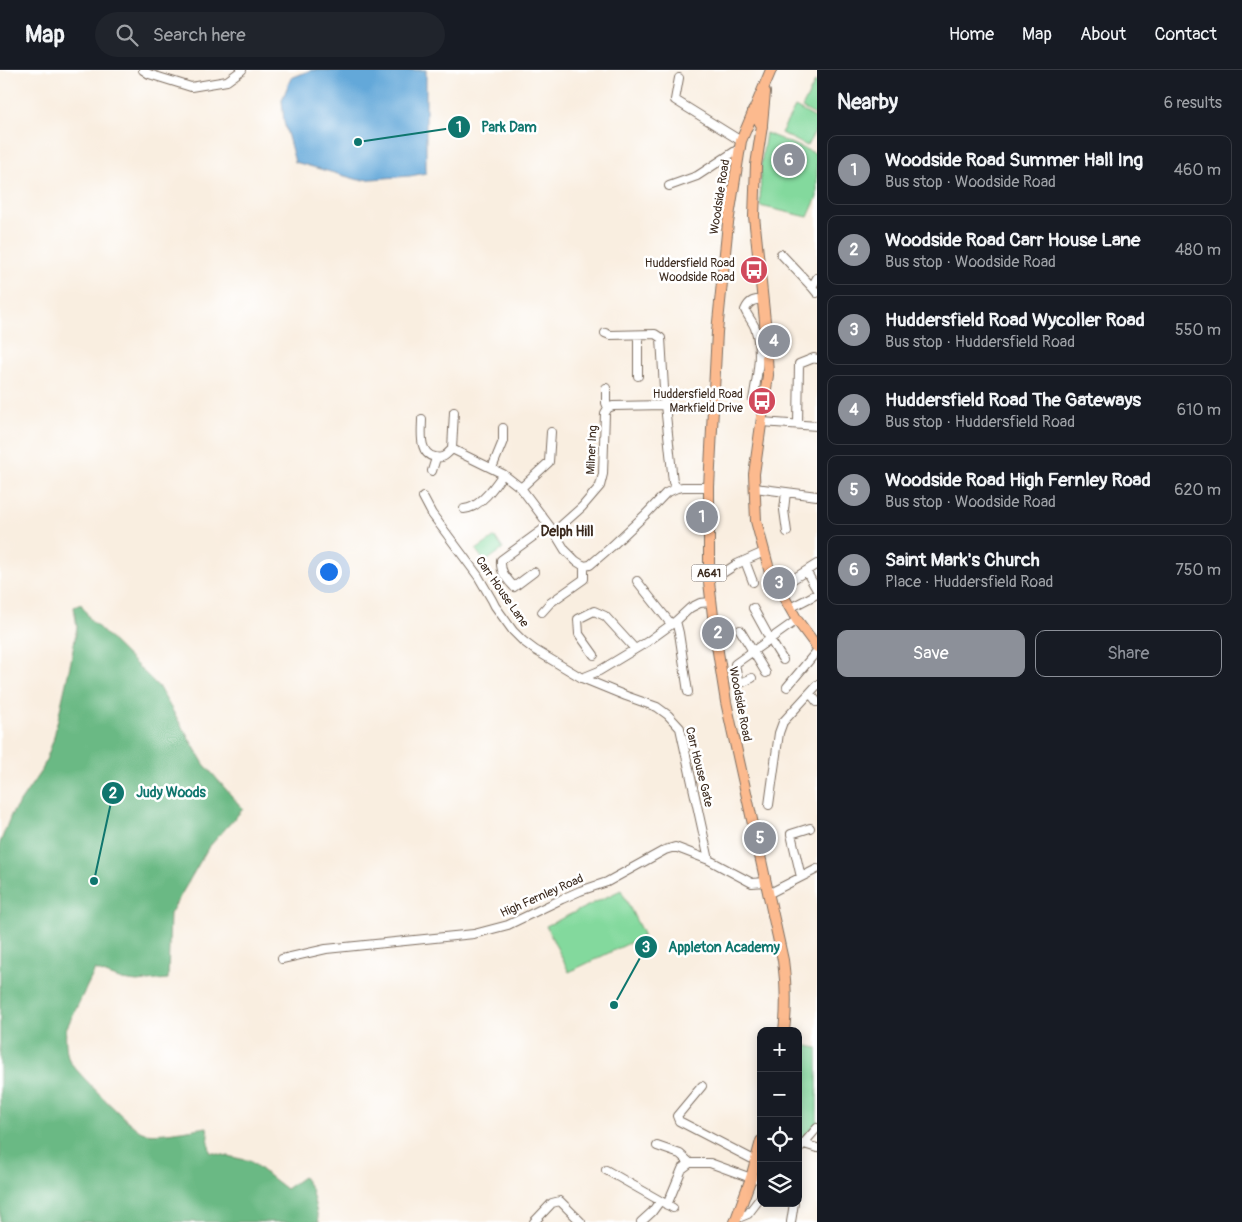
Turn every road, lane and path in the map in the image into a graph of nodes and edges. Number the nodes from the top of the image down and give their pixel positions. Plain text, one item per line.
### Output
1 (143, 70) edge
2 (242, 70) edge
3 (771, 70) edge
4 (679, 78) dead end
5 (766, 81) junction
6 (753, 111) junction
7 (762, 126) junction
8 (740, 144) junction
9 (668, 186) dead end
10 (781, 254) dead end
11 (817, 278) edge
12 (815, 290) edge
13 (763, 299) junction
14 (605, 333) dead end
15 (638, 335) junction
16 (817, 359) edge
17 (638, 376) dead end
18 (606, 388) dead end
19 (753, 400) dead end
20 (665, 405) junction
21 (608, 408) junction
22 (454, 412) dead end
23 (422, 419) dead end
24 (762, 422) junction
25 (798, 424) junction
26 (817, 426) edge
27 (503, 428) dead end
28 (551, 432) dead end
29 (452, 450) junction
30 (436, 458) junction
31 (492, 468) junction
32 (432, 471) dead end
33 (503, 474) junction
34 (709, 487) junction
35 (521, 488) junction
36 (676, 488) junction
37 (755, 488) junction
38 (786, 492) junction
39 (817, 496) edge
40 (423, 497) dead end
41 (464, 509) dead end
42 (549, 525) junction
43 (554, 532) junction
44 (787, 532) dead end
45 (764, 552) junction
46 (745, 561) junction
47 (817, 564) edge
48 (584, 566) junction
49 (806, 571) junction
50 (534, 572) dead end
51 (724, 573) dead end
52 (637, 581) dead end
53 (790, 581) dead end
54 (753, 582) dead end
55 (817, 590) edge
56 (817, 594) edge
57 (711, 602) junction
58 (753, 608) dead end
59 (790, 608) junction
60 (542, 612) dead end
61 (797, 620) junction
62 (673, 622) junction
63 (740, 630) dead end
64 (770, 640) junction
65 (635, 649) junction
66 (817, 649) edge
67 (753, 651) junction
68 (594, 654) dead end
69 (783, 660) dead end
70 (766, 673) dead end
71 (582, 678) junction
72 (752, 678) dead end
73 (787, 686) dead end
74 (817, 686) edge
75 (688, 692) dead end
76 (810, 693) junction
77 (817, 702) edge
78 (770, 805) dead end
79 (810, 828) dead end
80 (709, 860) junction
81 (817, 869) edge
82 (801, 877) junction
83 (766, 882) junction
84 (768, 894) junction
85 (282, 959) dead end
86 (784, 1027) edge
87 (702, 1086) dead end
88 (817, 1128) edge
89 (657, 1146) dead end
90 (802, 1146) edge
91 (802, 1147) edge
92 (817, 1148) edge
93 (757, 1157) edge
94 (756, 1161) junction
95 (690, 1163) junction
96 (606, 1170) dead end
97 (756, 1178) edge
98 (757, 1202) edge
99 (666, 1204) junction
100 (793, 1207) edge
101 (736, 1220) edge
102 (534, 1222) edge
103 (581, 1222) edge
104 (641, 1222) edge
105 (791, 1222) edge

1 - 2 street
3 - 5 main road, A641
4 - 8 street
5 - 6 main road, A641
5 - 7 main road
6 - 7 main road
6 - 8 main road, Woodside Road / A641
7 - 13 main road
8 - 9 street
8 - 34 main road, Woodside Road / A641
10 - 12 street
11 - 12 street
13 - 19 street
13 - 24 main road
14 - 15 street
15 - 17 street
15 - 20 street
16 - 25 street
18 - 21 street, Milner Ing
20 - 21 street
20 - 36 street
21 - 43 street, Milner Ing
22 - 29 street
23 - 30 street
24 - 25 street
24 - 37 main road
25 - 26 street
27 - 31 street
28 - 35 street
29 - 30 street
29 - 31 street
30 - 32 street
31 - 33 street
33 - 35 street
33 - 41 street
34 - 36 street
34 - 57 main road, Woodside Road / A641
35 - 42 street
36 - 48 street
37 - 38 street
37 - 45 main road
38 - 39 street
38 - 44 street
40 - 71 street, Carr House Lane
42 - 43 street
42 - 50 street
43 - 48 street
45 - 46 street
45 - 59 main road
46 - 51 street
46 - 54 street
47 - 49 street
48 - 60 street
49 - 53 street
49 - 55 street
52 - 62 street
56 - 59 street
57 - 62 street
57 - 83 main road, Woodside Road / A641
58 - 64 street
59 - 61 main road
61 - 64 street
61 - 66 main road
62 - 65 street
62 - 75 street
63 - 67 street
64 - 67 street
64 - 69 street
65 - 68 street
65 - 71 street
66 - 73 street
67 - 70 street
67 - 72 street
71 - 80 street, Carr House Gate
74 - 76 street
76 - 77 street
76 - 78 street
79 - 82 street
80 - 83 street, High Fernley Road
80 - 85 street, High Fernley Road
81 - 82 street
82 - 84 street
83 - 84 main road, Woodside Road / A641
84 - 86 main road, Woodside Road / A641
87 - 94 street
88 - 90 street
89 - 95 street
91 - 92 street
93 - 94 main road
94 - 97 main road
95 - 97 street
95 - 99 street
96 - 99 street
97 - 101 main road
98 - 101 street
99 - 104 street
100 - 105 street
102 - 103 street

